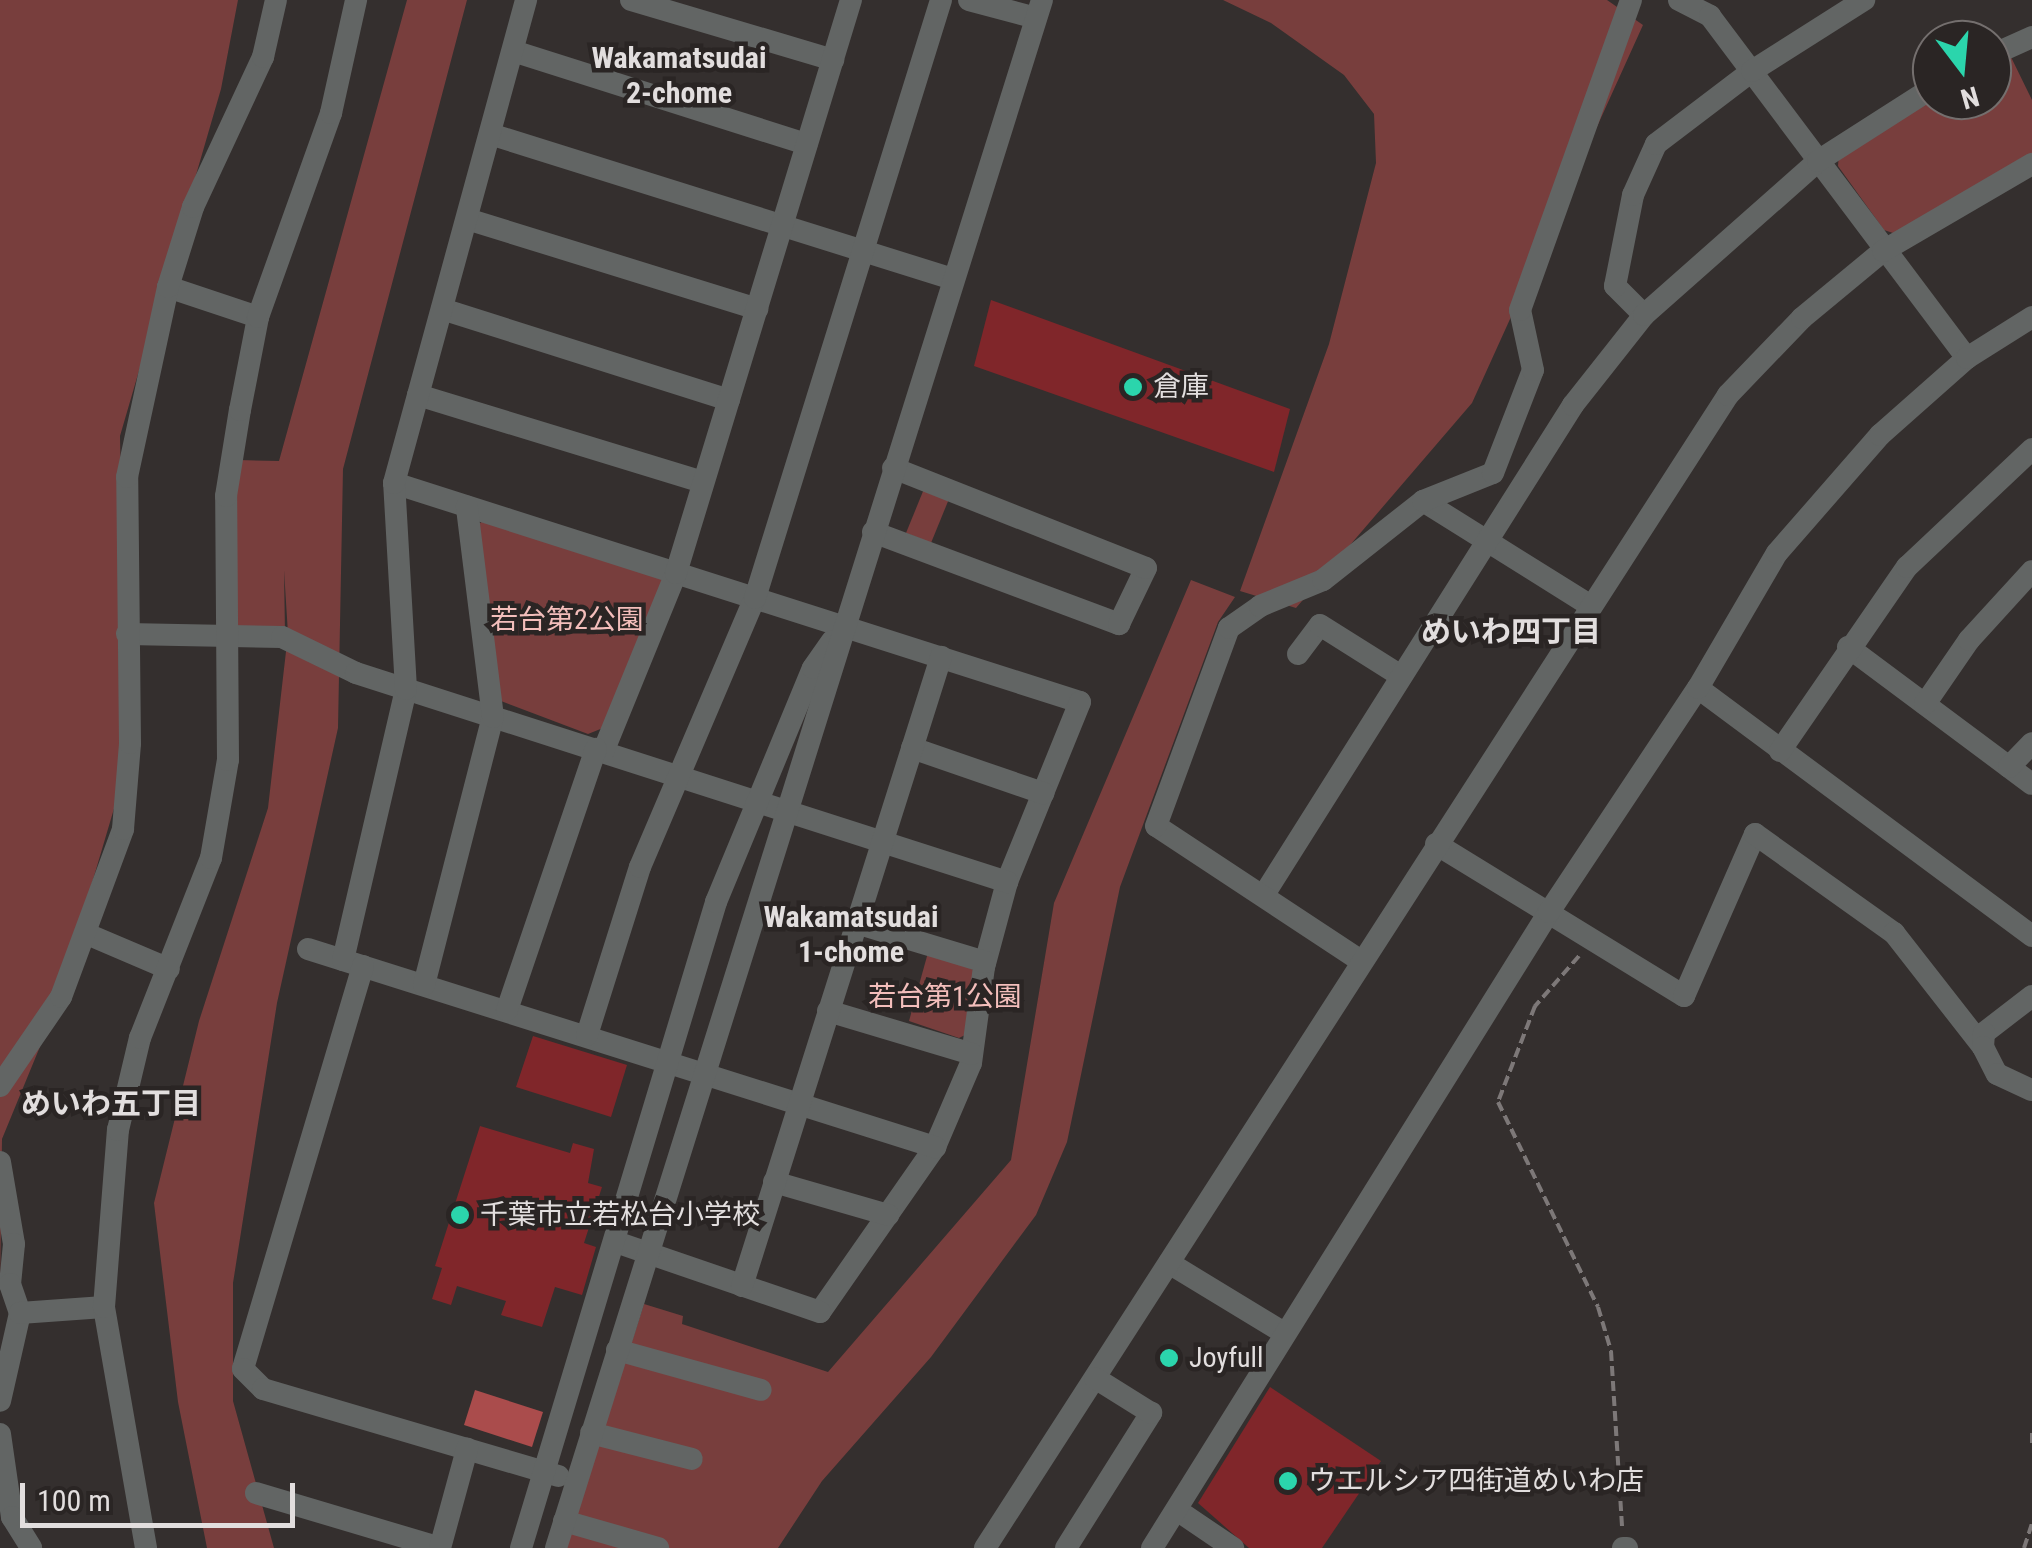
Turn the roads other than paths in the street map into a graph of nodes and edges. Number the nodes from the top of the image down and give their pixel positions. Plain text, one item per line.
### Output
1 (276, 0) edge
2 (356, 0) edge
3 (526, 0) edge
4 (631, 0) edge
5 (851, 0) edge
6 (942, 0) edge
7 (969, 0) edge
8 (1631, 0) edge
9 (1679, 0) edge
10 (1864, 0) edge
11 (1717, 8) edge
12 (1039, 9) edge
13 (512, 51) junction
14 (833, 60) junction
15 (1752, 71) junction
16 (1912, 101) edge
17 (490, 134) junction
18 (807, 144) junction
19 (1818, 161) junction
20 (2032, 164) edge
21 (466, 218) junction
22 (783, 223) junction
23 (864, 248) junction
24 (1883, 251) junction
25 (953, 278) junction
26 (168, 287) junction
27 (756, 309) junction
28 (442, 310) junction
29 (1644, 315) junction
30 (258, 317) junction
31 (2032, 317) edge
32 (1967, 358) junction
33 (418, 394) junction
34 (729, 400) junction
35 (2032, 449) edge
36 (893, 468) junction
37 (704, 482) junction
38 (394, 483) junction
39 (1422, 501) junction
40 (468, 507) junction
41 (873, 532) junction
42 (1484, 544) junction
43 (2032, 571) edge
44 (676, 573) junction
45 (756, 598) junction
46 (1588, 604) junction
47 (843, 626) junction
48 (224, 633) junction
49 (127, 634) junction
50 (1848, 647) junction
51 (1298, 654) dead end
52 (941, 658) junction
53 (1401, 676) junction
54 (1698, 688) junction
55 (406, 689) junction
56 (1926, 704) junction
57 (493, 717) junction
58 (2032, 743) edge
59 (912, 748) junction
60 (599, 750) junction
61 (1780, 751) junction
62 (2009, 767) junction
63 (680, 776) junction
64 (2032, 784) edge
65 (1043, 793) junction
66 (758, 801) junction
67 (787, 811) junction
68 (881, 841) junction
69 (1436, 844) junction
70 (1007, 882) junction
71 (1265, 894) junction
72 (1549, 912) junction
73 (856, 922) junction
74 (88, 934) junction
75 (2032, 936) edge
76 (308, 949) dead end
77 (1361, 961) junction
78 (985, 962) junction
79 (353, 963) junction
80 (169, 970) junction
81 (424, 985) junction
82 (2032, 996) edge
83 (507, 1010) junction
84 (828, 1011) junction
85 (588, 1035) junction
86 (1982, 1047) junction
87 (972, 1054) junction
88 (671, 1061) junction
89 (705, 1072) junction
90 (0, 1086) edge
91 (2032, 1090) edge
92 (799, 1102) junction
93 (935, 1147) junction
94 (0, 1162) edge
95 (774, 1182) junction
96 (888, 1215) junction
97 (615, 1242) junction
98 (648, 1254) junction
99 (1170, 1262) junction
100 (742, 1286) junction
101 (104, 1307) junction
102 (20, 1313) junction
103 (1284, 1333) junction
104 (617, 1350) junction
105 (1094, 1378) junction
106 (761, 1390) dead end
107 (0, 1402) edge
108 (590, 1433) junction
109 (0, 1434) edge
110 (467, 1449) junction
111 (692, 1459) dead end
112 (545, 1472) junction
113 (575, 1482) junction
114 (256, 1493) dead end
115 (1177, 1510) junction
116 (564, 1521) junction
117 (31, 1548) edge
118 (146, 1548) edge
119 (522, 1548) edge
120 (556, 1548) edge
121 (658, 1548) edge
122 (985, 1548) edge
123 (1066, 1548) edge
124 (1152, 1548) edge
125 (1233, 1548) edge

1 - 26 street
2 - 30 street
3 - 13 street
4 - 14 street
5 - 14 street
6 - 23 street
7 - 12 street
8 - 39 street
9 - 11 street
10 - 15 street
11 - 15 street
12 - 25 street
13 - 17 street
13 - 18 street
14 - 18 street
15 - 19 street
15 - 29 street
16 - 19 street
17 - 21 street
17 - 22 street
18 - 22 street
19 - 24 street
19 - 29 street
20 - 24 street
21 - 27 street
21 - 28 street
22 - 23 street
22 - 27 street
23 - 25 street
23 - 45 street
24 - 32 street
24 - 46 street
25 - 36 street
26 - 30 street
26 - 49 street
27 - 34 street
28 - 33 street
28 - 34 street
29 - 42 street
30 - 48 street
31 - 32 street
32 - 54 street
33 - 37 street
33 - 38 street
34 - 37 street
35 - 50 street
36 - 41 street
36 - 41 street
37 - 44 street
38 - 40 street
38 - 55 street
39 - 42 street
39 - 71 street
40 - 44 street
40 - 57 street
41 - 47 street
42 - 46 street
42 - 53 street
43 - 56 street
44 - 45 street
44 - 60 street
45 - 47 street
45 - 63 street
46 - 69 street
47 - 52 street
47 - 66 street
47 - 67 street
48 - 49 street
48 - 55 street
48 - 80 street
49 - 74 street
50 - 56 street
50 - 61 street
51 - 53 street
52 - 59 street
52 - 65 street
53 - 71 street
54 - 61 street
54 - 72 street
55 - 57 street
55 - 79 street
56 - 62 street
57 - 60 street
57 - 81 street
58 - 62 street
59 - 65 street
59 - 68 street
60 - 63 street
60 - 83 street
61 - 75 street
62 - 64 street
63 - 66 street
63 - 85 street
65 - 70 street
66 - 67 street
66 - 88 street
67 - 68 street
67 - 89 street
68 - 70 street
68 - 73 street
69 - 72 street
69 - 77 street
70 - 78 street
71 - 77 street
72 - 86 street
72 - 103 street
73 - 78 street
73 - 84 street
74 - 80 street
74 - 90 street
76 - 79 street
77 - 99 street
78 - 87 street
79 - 81 street
79 - 110 street
80 - 101 street
81 - 83 street
82 - 86 street
83 - 85 street
84 - 87 street
84 - 92 street
85 - 88 street
86 - 91 street
87 - 93 street
88 - 89 street
88 - 97 street
89 - 92 street
89 - 98 street
92 - 93 street
92 - 95 street
93 - 96 street
94 - 102 street
95 - 96 street
95 - 100 street
96 - 100 street
97 - 98 street
97 - 112 street
98 - 100 street
98 - 104 street
99 - 103 street
99 - 105 street
101 - 102 street
101 - 118 street
102 - 107 street
103 - 115 street
104 - 106 street
104 - 108 street
105 - 122 street
105 - 123 street
108 - 111 street
108 - 113 street
109 - 117 street
110 - 112 street
110 - 114 street
112 - 113 street
112 - 119 street
113 - 116 street
115 - 124 street
115 - 125 street
116 - 120 street
116 - 121 street

